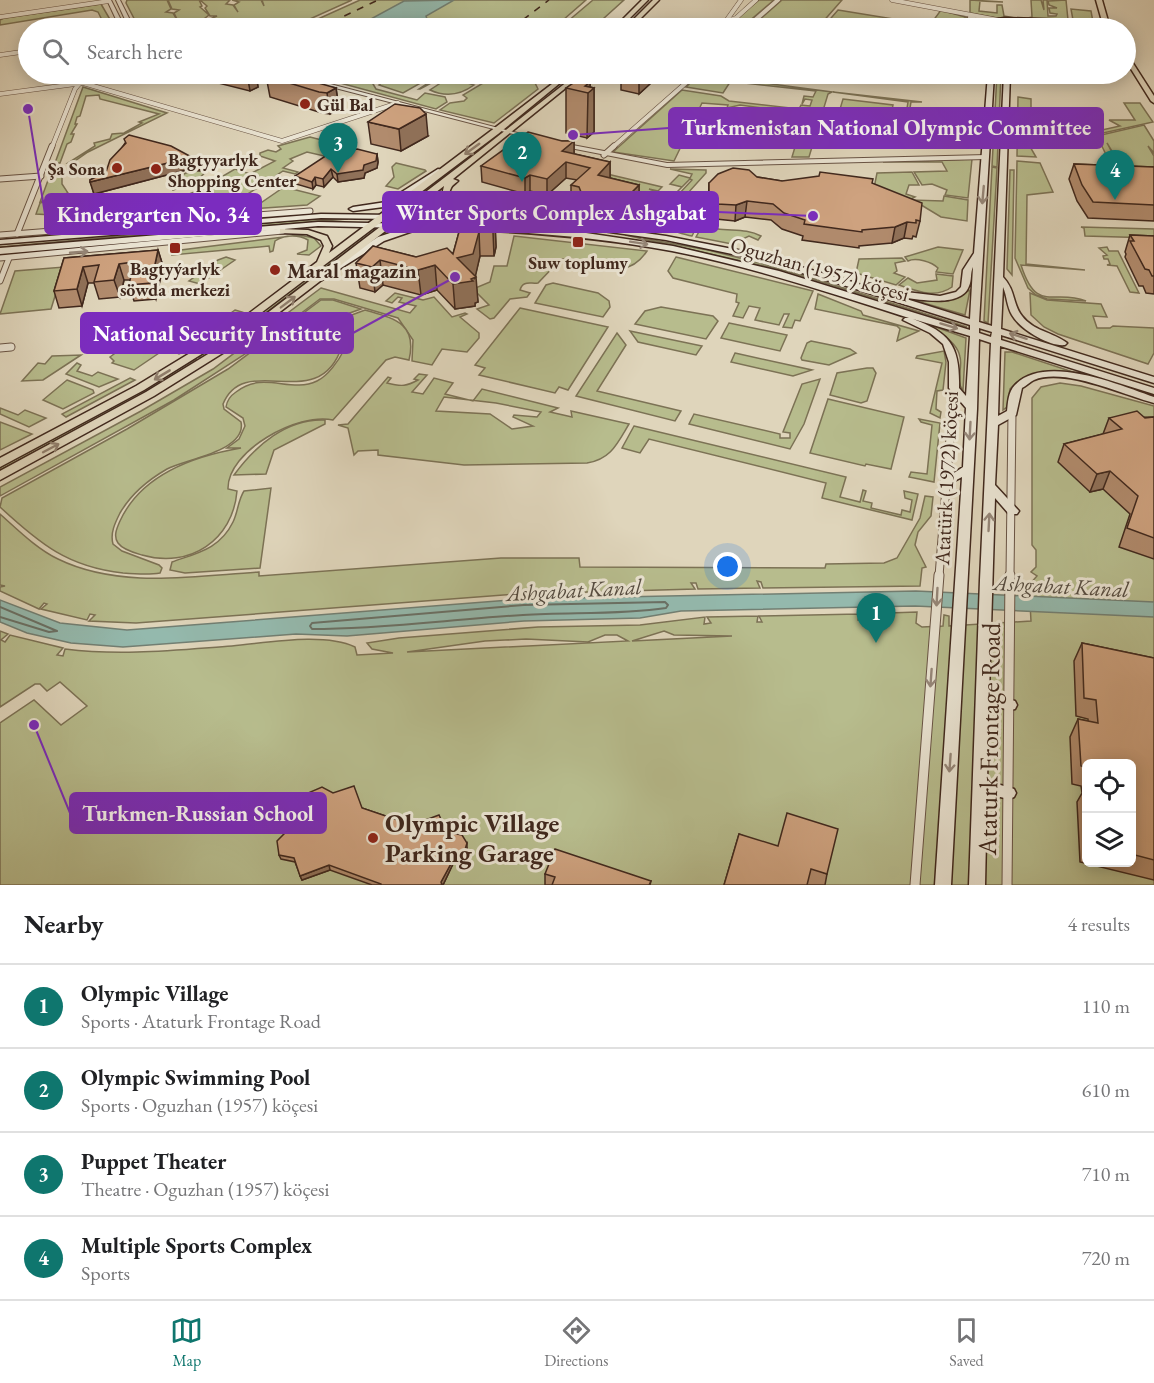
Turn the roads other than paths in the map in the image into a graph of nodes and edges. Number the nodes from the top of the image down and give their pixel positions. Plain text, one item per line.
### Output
1 (112, 0) edge
2 (645, 0) edge
3 (656, 0) edge
4 (741, 0) edge
5 (756, 0) edge
6 (778, 0) edge
7 (892, 0) edge
8 (1099, 0) edge
9 (1106, 0) edge
10 (951, 10) junction
11 (0, 17) edge
12 (119, 18) edge
13 (124, 18) edge
14 (627, 18) edge
15 (638, 18) edge
16 (729, 18) edge
17 (734, 18) edge
18 (757, 18) edge
19 (969, 18) edge
20 (991, 18) edge
21 (1104, 18) edge
22 (1111, 18) edge
23 (18, 52) edge
24 (0, 55) edge
25 (1136, 64) edge
26 (1136, 74) edge
27 (73, 84) edge
28 (79, 84) edge
29 (83, 84) edge
30 (304, 84) edge
31 (325, 84) edge
32 (554, 84) edge
33 (568, 84) edge
34 (684, 84) edge
35 (990, 84) edge
36 (1007, 84) edge
37 (1154, 91) edge
38 (0, 94) edge
39 (1154, 101) edge
40 (398, 103) junction
41 (390, 107) junction
42 (497, 130) junction
43 (508, 132) junction
44 (538, 139) edge
45 (558, 144) edge
46 (481, 154) junction
47 (604, 154) junction
48 (986, 157) junction
49 (441, 171) junction
50 (41, 176) junction
51 (0, 179) edge
52 (310, 211) junction
53 (290, 212) junction
54 (347, 216) junction
55 (382, 216) junction
56 (399, 216) junction
57 (262, 220) junction
58 (521, 220) junction
59 (371, 224) junction
60 (389, 224) junction
61 (279, 228) junction
62 (513, 229) junction
63 (17, 234) junction
64 (259, 234) joint
65 (0, 235) edge
66 (0, 242) edge
67 (0, 251) edge
68 (978, 255) junction
69 (0, 258) edge
70 (9, 258) junction
71 (319, 266) junction
72 (1000, 279) junction
73 (0, 281) edge
74 (843, 282) junction
75 (312, 284) junction
76 (824, 287) junction
77 (976, 323) junction
78 (976, 334) junction
79 (996, 335) junction
80 (11, 347) dead end
81 (0, 348) edge
82 (1107, 358) junction
83 (1131, 372) junction
84 (1154, 373) edge
85 (1154, 380) edge
86 (954, 388) junction
87 (1121, 389) junction
88 (1154, 392) edge
89 (1154, 400) edge
90 (972, 409) junction
91 (1012, 413) junction
92 (993, 423) junction
93 (0, 463) edge
94 (968, 469) junction
95 (0, 476) edge
96 (947, 481) junction
97 (991, 487) junction
98 (1013, 511) junction
99 (983, 698) junction
100 (1010, 705) junction
101 (980, 786) junction
102 (1009, 793) junction
103 (915, 885) edge
104 (943, 885) edge
105 (977, 885) edge
106 (1007, 885) edge

1 - 11 street
1 - 12 street
1 - 13 street
2 - 14 main road
3 - 15 main road
4 - 16 street
5 - 17 street
6 - 18 street
7 - 10 street
8 - 21 main road
9 - 22 main road
10 - 19 street
10 - 20 street
23 - 24 street
25 - 37 main road
26 - 39 main road
27 - 38 street
28 - 50 street
29 - 41 street
30 - 41 street
31 - 40 street
32 - 42 main road
33 - 43 main road
34 - 47 street
35 - 48 main road, Atatürk (1972) köçesi
36 - 72 main road, Atatürk (1972) köçesi
40 - 41 street
40 - 42 street
41 - 42 street
42 - 43 street
42 -> 49 main road
43 - 44 street
43 - 46 main road
45 - 47 street
46 - 56 main road
46 - 58 main road
47 - 48 street
48 -> 68 main road, Atatürk (1972) köçesi
49 - 52 main road
49 - 55 main road
50 - 51 street
50 - 63 street
52 - 53 street
52 - 54 main road
53 - 57 main road
53 - 63 street
54 - 55 main road, Oguzhan (1957) köçesi
54 - 57 main road, Oguzhan (1957) köçesi
55 - 56 main road, Oguzhan (1957) köçesi
55 - 59 main road
56 - 58 main road, Oguzhan (1957) köçesi
56 - 60 main road
57 - 66 main road, Oguzhan (1957) köçesi
58 - 74 main road, Oguzhan (1957) köçesi
59 - 60 main road, Oguzhan (1957) köçesi
59 - 61 main road, Oguzhan (1957) köçesi
59 - 71 main road
60 - 62 main road, Oguzhan (1957) köçesi
60 - 75 main road
61 - 64 main road
61 - 67 main road, Oguzhan (1957) köçesi
61 - 71 main road
62 - 75 main road
62 -> 76 main road, Oguzhan (1957) köçesi
63 - 65 street
70 -> 64 street
68 - 74 main road
68 - 77 main road, Atatürk (1972) köçesi
69 - 70 street
70 - 73 street
71 -> 93 main road
72 - 79 main road, Atatürk (1972) köçesi
72 - 82 main road
74 - 77 main road, Oguzhan (1957) köçesi
95 -> 75 main road
76 -> 78 main road, Oguzhan (1957) köçesi
76 - 86 main road
77 - 78 main road, Atatürk (1972) köçesi
77 - 79 main road, Oguzhan (1957) köçesi
78 - 79 main road, Oguzhan (1957) köçesi
78 - 90 main road, Atatürk (1972) köçesi
83 -> 79 main road, Oguzhan (1957) köçesi
79 - 88 main road, Oguzhan (1957) köçesi
79 - 92 main road, Atatürk (1972) köçesi
80 - 81 street
82 - 83 main road
82 - 84 main road
83 - 85 main road, Oguzhan (1957) köçesi
86 - 90 main road
86 - 96 street
87 - 88 main road
87 - 89 main road
87 - 91 main road
90 -> 94 main road, Atatürk (1972) köçesi
91 - 92 main road
91 - 98 street, Ataturk Frontage Road
92 - 97 main road, Atatürk (1972) köçesi
94 - 96 main road
94 -> 104 main road, Atatürk (1972) köçesi
96 -> 103 street
97 - 98 main road
99 -> 97 main road, Atatürk (1972) köçesi
98 - 100 street, Ataturk Frontage Road
99 - 100 main road
99 - 101 main road, Atatürk (1972) köçesi
100 - 102 street, Ataturk Frontage Road
101 - 102 main road
101 - 105 main road, Atatürk (1972) köçesi
102 - 106 street, Ataturk Frontage Road

